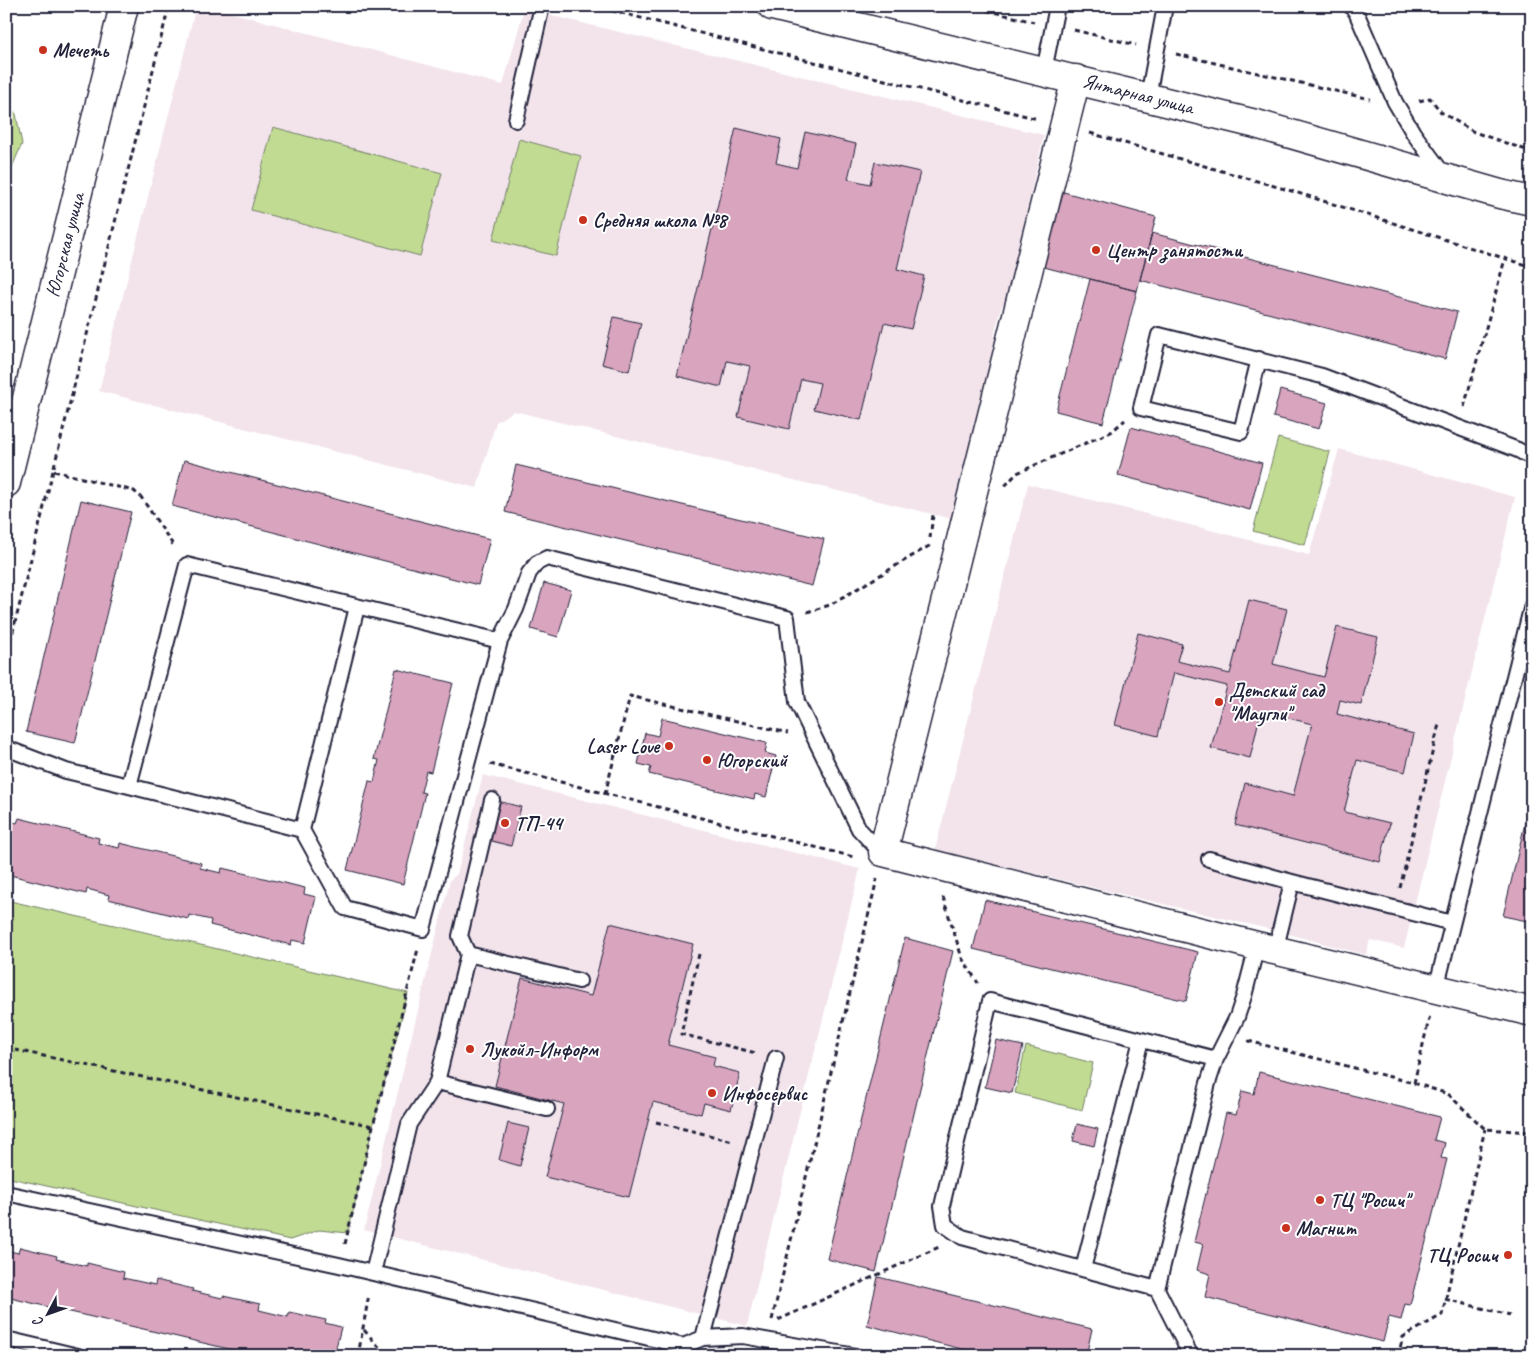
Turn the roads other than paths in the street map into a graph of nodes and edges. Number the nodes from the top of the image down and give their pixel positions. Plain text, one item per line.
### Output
1 (124, 6) edge
2 (542, 6) edge
3 (772, 6) edge
4 (1057, 6) edge
5 (1165, 6) edge
6 (1351, 6) edge
7 (1044, 71) junction
8 (1076, 79) junction
9 (1148, 97) junction
10 (516, 120) dead end
11 (1447, 179) junction
12 (1500, 194) junction
13 (1532, 202) edge
14 (1532, 208) edge
15 (1259, 360) junction
16 (1532, 458) edge
17 (6, 483) edge
18 (1532, 605) edge
19 (357, 607) junction
20 (500, 641) junction
21 (6, 748) edge
22 (128, 786) junction
23 (492, 800) dead end
24 (302, 830) junction
25 (882, 858) junction
26 (1209, 859) dead end
27 (1292, 882) junction
28 (1452, 923) junction
29 (1266, 949) junction
30 (468, 954) junction
31 (579, 981) dead end
32 (1436, 989) junction
33 (1532, 1012) edge
34 (1141, 1040) junction
35 (776, 1058) road end
36 (1216, 1059) junction
37 (438, 1082) junction
38 (547, 1109) dead end
39 (6, 1193) edge
40 (1083, 1269) junction
41 (372, 1274) junction
42 (1157, 1289) junction
43 (704, 1338) junction
44 (6, 1339) edge
45 (682, 1351) edge
46 (78, 1356) edge
47 (856, 1356) edge
48 (1191, 1356) edge

1 - 17 street, Югорская улица
2 - 10 lane
3 - 7 street, Янтарная улица
4 - 7 lane
5 - 9 lane
6 - 11 lane
7 - 8 street, Янтарная улица
8 - 9 street, Янтарная улица
8 - 25 street
9 - 11 street, Янтарная улица
11 - 12 street, Янтарная улица
12 - 13 street
12 - 14 street
15 - 15 lane
15 - 16 lane
18 - 28 lane
19 - 20 lane
19 - 22 lane
19 - 24 lane
20 - 24 lane
20 - 25 lane
21 - 22 lane
22 - 24 lane
23 - 30 lane
25 - 29 street
26 - 27 lane
27 - 28 lane
27 - 29 lane
28 - 32 lane
29 - 32 street
29 - 36 lane
30 - 31 lane
30 - 37 lane
32 - 33 street
34 - 36 lane
34 - 40 lane
34 - 40 lane
35 - 43 lane
36 - 42 lane
37 - 38 lane
37 - 41 lane
39 - 41 lane
40 - 42 lane
41 - 45 lane
42 - 48 lane
43 - 45 lane
43 - 47 lane
44 - 46 lane

